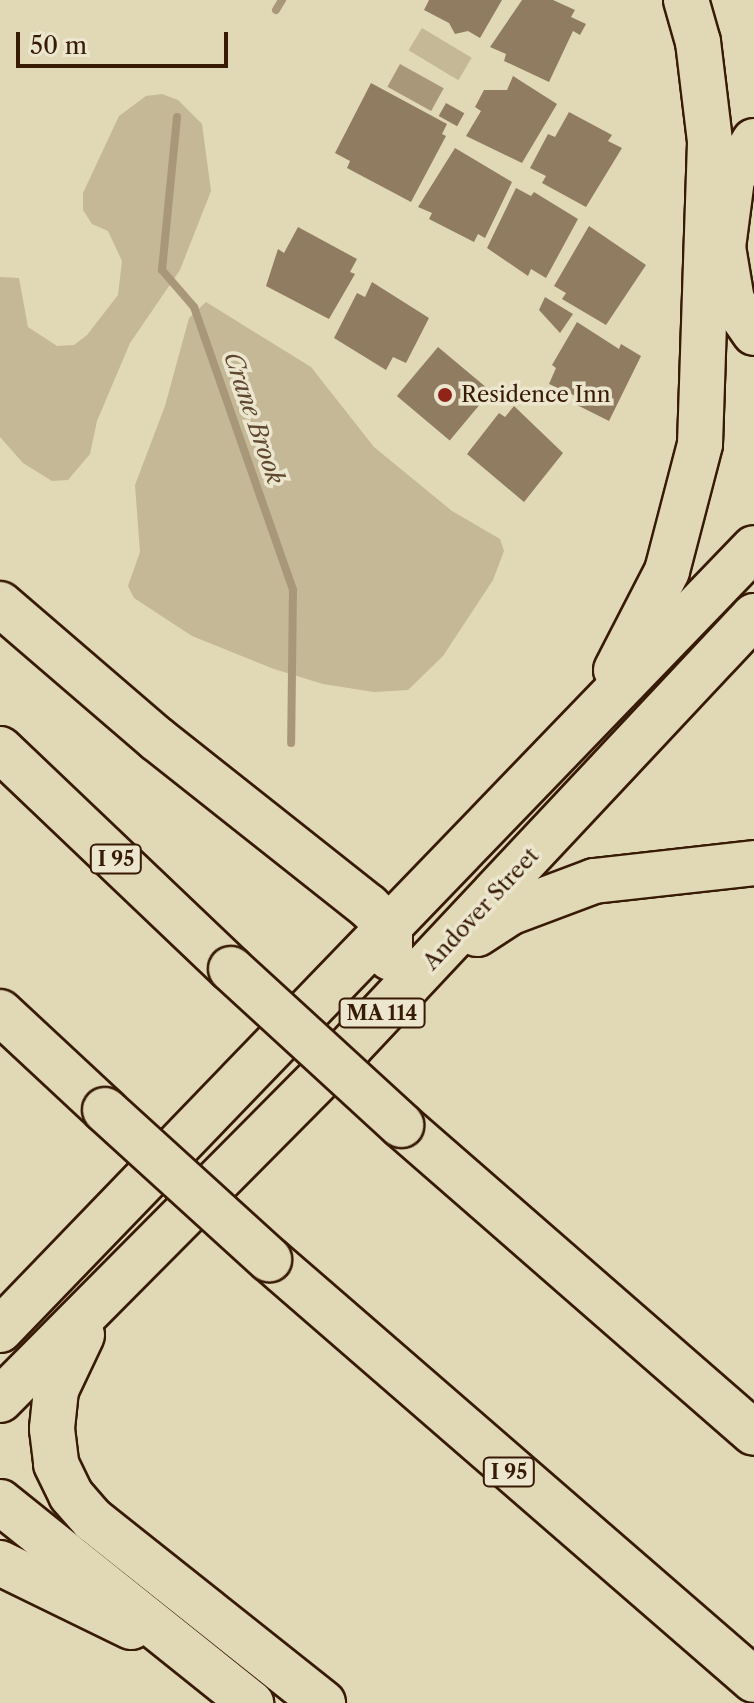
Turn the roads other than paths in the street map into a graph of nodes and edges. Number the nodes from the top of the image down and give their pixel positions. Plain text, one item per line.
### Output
1 (686, 0) edge
2 (754, 141) edge
3 (754, 333) edge
4 (754, 548) edge
5 (0, 604) edge
6 (754, 616) edge
7 (0, 749) edge
8 (549, 764) junction
9 (754, 863) edge
10 (390, 928) junction
11 (414, 981) junction
12 (0, 1012) edge
13 (349, 1048) junction
14 (100, 1305) junction
15 (0, 1330) edge
16 (0, 1400) edge
17 (754, 1433) edge
18 (0, 1502) edge
19 (0, 1563) edge
20 (210, 1671) junction
21 (754, 1680) edge
22 (251, 1703) edge
23 (323, 1703) edge

1 - 8 highway
2 - 3 highway
4 - 8 highway, MA 114
5 - 10 highway
6 - 11 highway, Andover Street / MA 114
7 - 17 highway, I 95, bridge
8 - 10 highway, MA 114
9 - 11 highway
10 - 13 highway
10 - 15 highway, MA 114
11 - 13 highway, Andover Street / MA 114
12 - 21 highway, I 95, bridge
13 - 14 highway, Andover Street / MA 114
14 - 16 highway, Andover Street / MA 114
14 - 23 highway
18 - 20 highway
19 - 20 highway
20 - 22 highway

